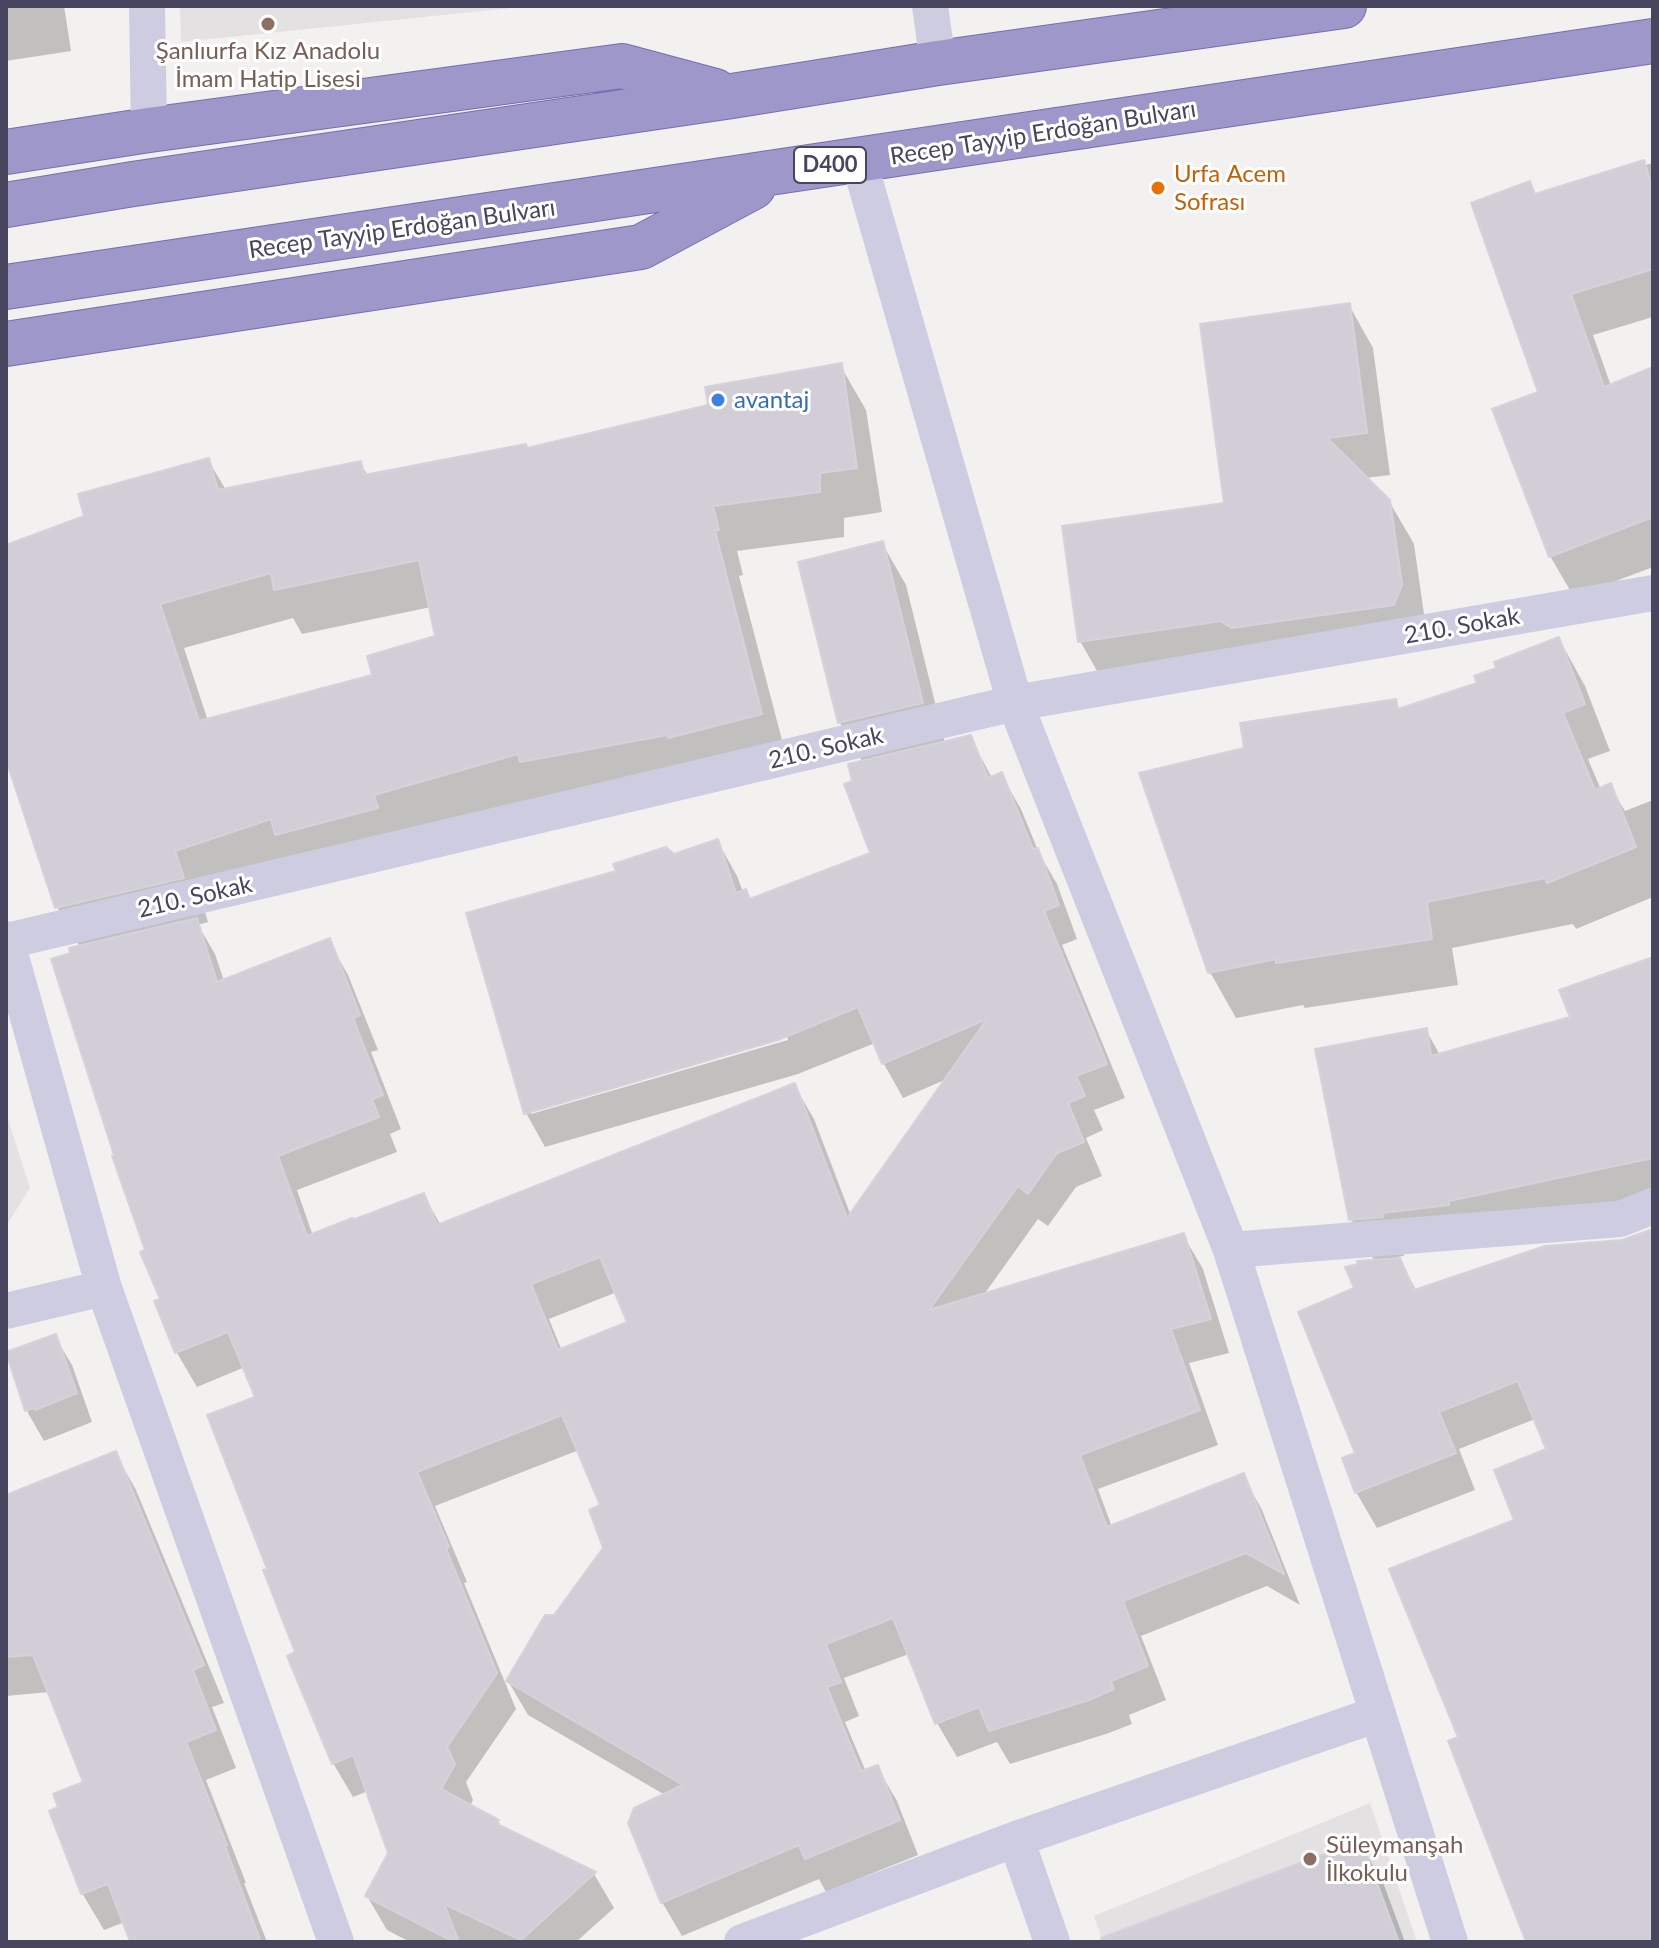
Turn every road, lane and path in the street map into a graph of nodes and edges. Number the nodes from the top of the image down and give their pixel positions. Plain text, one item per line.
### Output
1 (147, 6) edge
2 (930, 6) edge
3 (1344, 6) edge
4 (1653, 41) edge
5 (938, 63) junction
6 (732, 96) junction
7 (149, 130) junction
8 (6, 152) edge
9 (859, 161) junction
10 (781, 173) junction
11 (6, 205) edge
12 (6, 287) edge
13 (6, 344) edge
14 (1653, 593) edge
15 (1015, 703) junction
16 (6, 940) edge
17 (1653, 1206) edge
18 (1231, 1250) junction
19 (104, 1288) junction
20 (6, 1311) edge
21 (1378, 1714) junction
22 (1016, 1839) junction
23 (336, 1942) edge
24 (742, 1942) edge
25 (1052, 1942) edge
26 (1450, 1942) edge

1 - 7 street
2 - 5 street
3 - 5 highway
4 - 9 highway, Recep Tayyip Erdoğan Bulvarı / D400
5 - 6 highway
6 - 7 highway
6 - 11 highway
7 - 8 highway
9 - 10 highway, Recep Tayyip Erdoğan Bulvarı / D400
9 - 15 street
10 - 12 highway, Recep Tayyip Erdoğan Bulvarı / D400
10 - 13 highway
14 - 15 street, 210. Sokak
15 - 16 street, 210. Sokak
15 - 18 street
16 - 19 street
17 - 18 street
18 - 21 street
19 - 20 street
19 - 23 street
21 - 22 street
21 - 26 street
22 - 24 street
22 - 25 street

